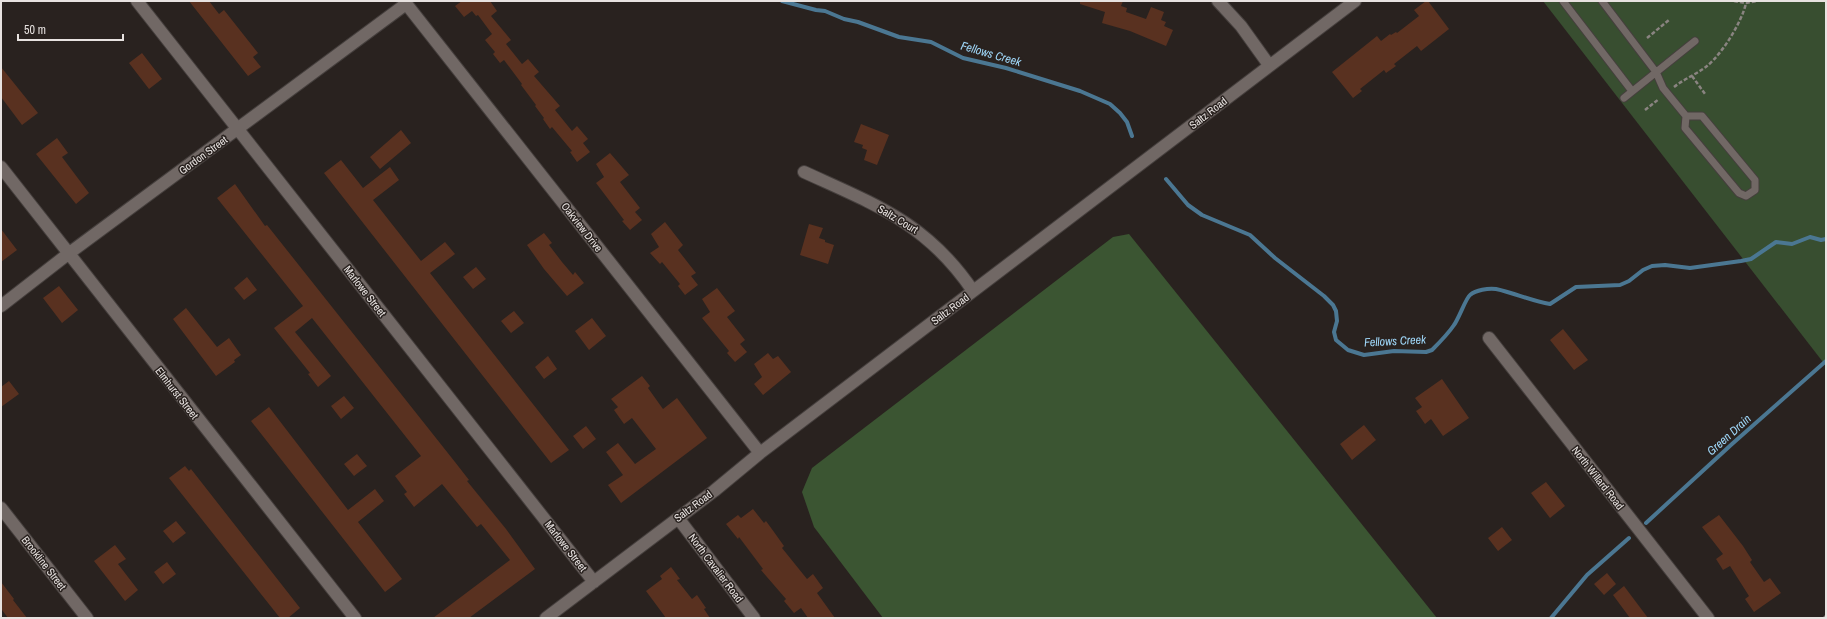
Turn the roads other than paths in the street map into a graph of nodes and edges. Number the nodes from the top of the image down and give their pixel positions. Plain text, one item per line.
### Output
1 (137, 1) edge
2 (1218, 1) edge
3 (1355, 1) edge
4 (1563, 1) edge
5 (1602, 1) edge
6 (405, 2) edge
7 (1695, 41) dead end
8 (1269, 65) junction
9 (1656, 72) junction
10 (1632, 91) junction
11 (1624, 98) dead end
12 (1686, 116) junction
13 (238, 129) junction
14 (1, 167) edge
15 (804, 172) dead end
16 (68, 254) junction
17 (973, 291) junction
18 (1, 306) edge
19 (1489, 338) dead end
20 (760, 453) junction
21 (1, 508) edge
22 (678, 518) junction
23 (594, 582) junction
24 (88, 618) edge
25 (355, 618) edge
26 (546, 618) edge
27 (754, 618) edge
28 (1708, 618) edge

1 - 13 street, Marlowe Street
2 - 8 street
3 - 8 street, Saltz Road
4 - 10 lane
5 - 9 lane
6 - 13 street, Gordon Street
6 - 20 street, Oakview Drive
7 - 9 lane
8 - 17 street, Saltz Road
9 - 10 lane
9 - 12 lane
10 - 11 lane
12 - 12 lane
13 - 16 street, Gordon Street
13 - 23 street, Marlowe Street
14 - 16 street, Elmhurst Street
15 - 17 street, Saltz Court
16 - 18 street, Gordon Street
16 - 25 street, Elmhurst Street
17 - 20 street, Saltz Road
19 - 28 street, North Willard Road
20 - 22 street, Saltz Road
21 - 24 street, Brookline Street
22 - 23 street, Saltz Road
22 - 27 street, North Cavalier Road
23 - 26 street, Saltz Road

